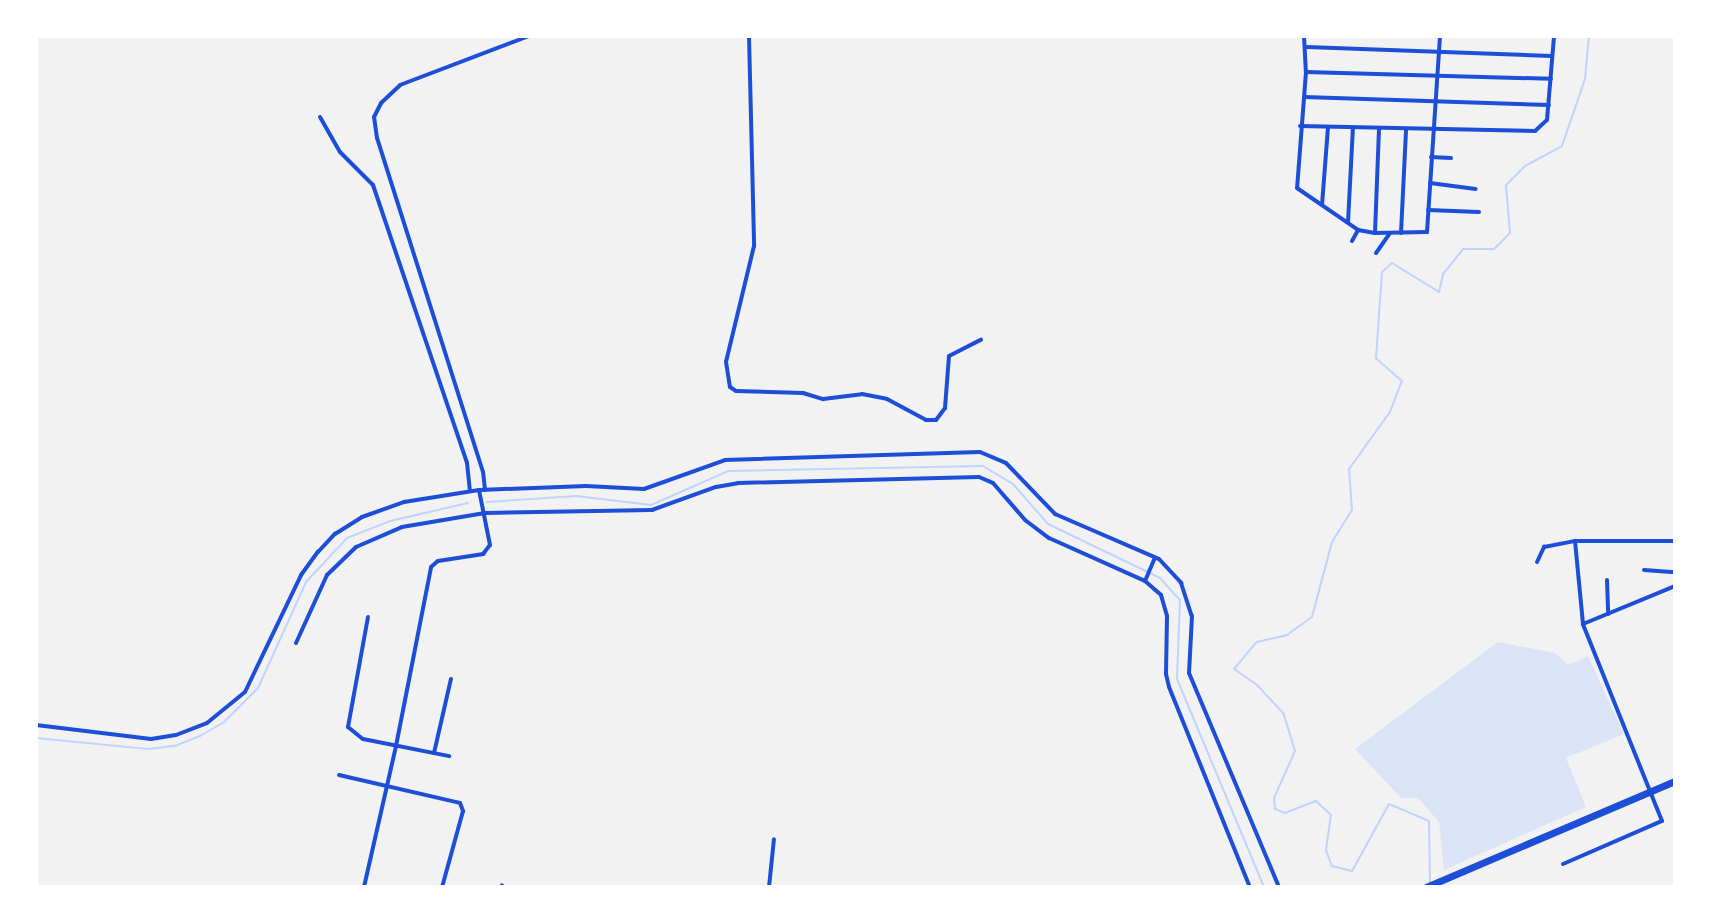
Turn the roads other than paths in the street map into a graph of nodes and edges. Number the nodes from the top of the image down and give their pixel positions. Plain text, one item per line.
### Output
1 (529, 36) edge
2 (749, 36) edge
3 (1304, 36) edge
4 (1440, 36) edge
5 (1554, 36) edge
6 (1307, 48) junction
7 (1439, 50) junction
8 (1552, 56) junction
9 (1306, 72) junction
10 (1437, 78) junction
11 (1551, 79) junction
12 (1304, 97) junction
13 (1435, 103) junction
14 (1549, 105) junction
15 (320, 117) dead end
16 (1300, 126) junction
17 (1328, 127) junction
18 (1353, 128) junction
19 (1379, 129) junction
20 (1406, 130) junction
21 (1433, 131) junction
22 (1431, 157) junction
23 (1451, 158) dead end
24 (1430, 183) junction
25 (1476, 189) dead end
26 (1322, 205) junction
27 (1428, 210) junction
28 (1479, 212) dead end
29 (1348, 223) junction
30 (1358, 230) junction
31 (1375, 233) junction
32 (1391, 233) junction
33 (1401, 233) junction
34 (1352, 241) dead end
35 (1376, 254) dead end
36 (981, 340) dead end
37 (482, 490) junction
38 (470, 491) junction
39 (485, 513) junction
40 (1575, 541) junction
41 (1675, 541) edge
42 (1154, 560) junction
43 (1537, 562) dead end
44 (1644, 570) dead end
45 (1675, 572) edge
46 (1146, 578) junction
47 (1607, 580) dead end
48 (1675, 586) edge
49 (1608, 614) junction
50 (369, 616) dead end
51 (1582, 624) junction
52 (296, 643) dead end
53 (451, 679) dead end
54 (36, 725) edge
55 (396, 746) junction
56 (434, 753) junction
57 (449, 756) dead end
58 (339, 776) dead end
59 (1675, 781) edge
60 (387, 788) junction
61 (1653, 791) junction
62 (774, 839) dead end
63 (1563, 864) dead end
64 (364, 887) edge
65 (442, 887) edge
66 (769, 887) edge
67 (1250, 887) edge
68 (1279, 887) edge
69 (1426, 887) edge

1 - 37 street
2 - 36 street
3 - 6 street
4 - 7 street
5 - 8 street
6 - 7 street
6 - 9 street
7 - 8 street
7 - 10 street
8 - 11 street
9 - 10 street
9 - 12 street
10 - 11 street
10 - 13 street
11 - 14 street
12 - 13 street
12 - 16 street
13 - 14 street
13 - 21 street
14 - 21 street
15 - 38 street
16 - 17 street
16 - 26 street
17 - 18 street
17 - 26 street
18 - 19 street
18 - 29 street
19 - 20 street
19 - 31 street
20 - 21 street
20 - 33 street
21 - 22 street
22 - 23 street
22 - 24 street
24 - 25 street
24 - 27 street
26 - 29 street
27 - 28 street
27 - 33 street
29 - 30 street
30 - 31 street
30 - 34 street
31 - 32 street
32 - 33 street
32 - 35 street
37 - 38 street
37 - 39 street
37 - 42 street
38 - 54 street
39 - 46 street
39 - 52 street
39 - 55 street
40 - 41 street
40 - 43 street
40 - 51 street
42 - 46 street
42 - 68 street
44 - 45 street
46 - 67 street
47 - 49 street
48 - 49 street
49 - 51 street
50 - 55 street
51 - 61 street
53 - 56 street
55 - 56 street
55 - 60 street
56 - 57 street
58 - 60 street
59 - 61 highway
60 - 64 street
60 - 65 street
61 - 63 street
61 - 69 highway
62 - 66 street

